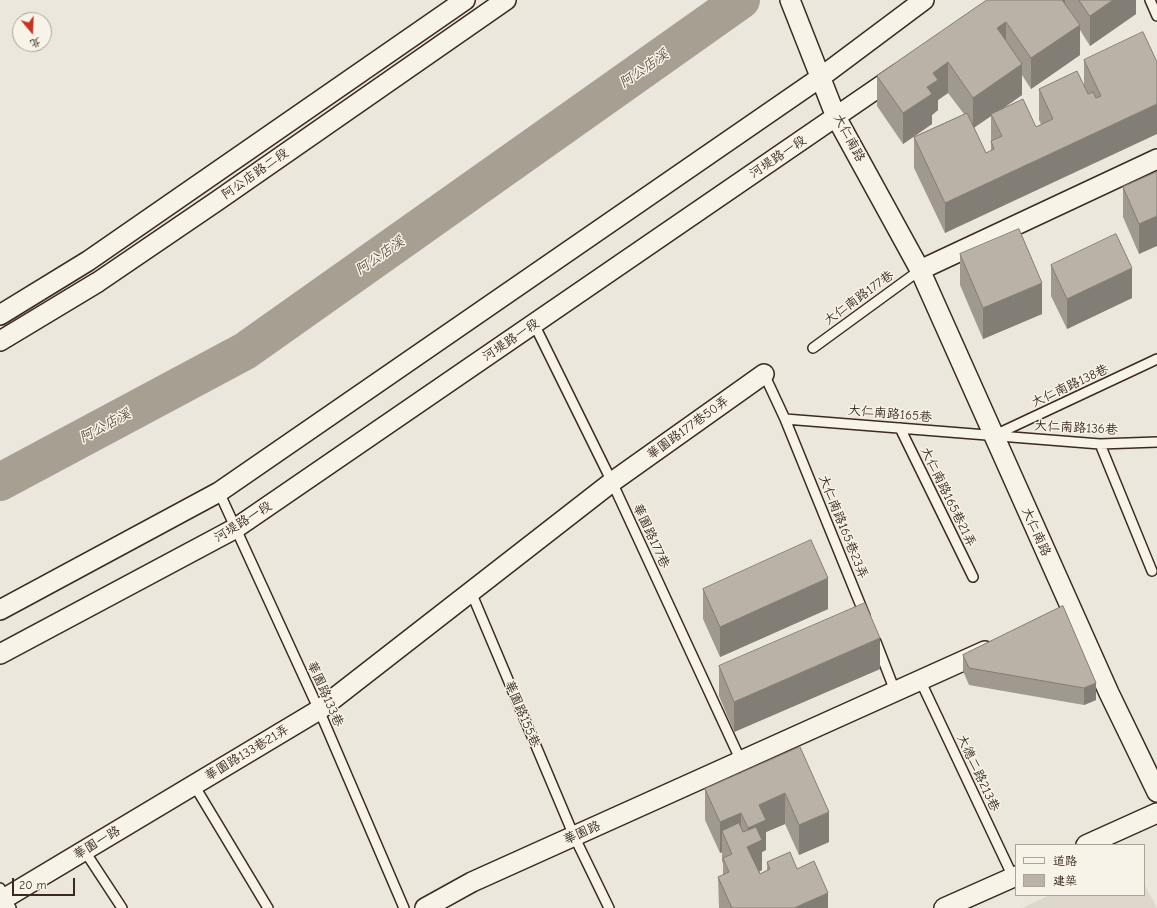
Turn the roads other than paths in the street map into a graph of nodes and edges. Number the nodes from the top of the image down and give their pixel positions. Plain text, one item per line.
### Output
1 (465, 0) edge
2 (506, 0) edge
3 (790, 0) edge
4 (924, 0) edge
5 (1150, 0) edge
6 (1157, 16) edge
7 (915, 63) edge
8 (821, 77) junction
9 (836, 117) junction
10 (1157, 159) edge
11 (920, 270) junction
12 (0, 315) edge
13 (534, 324) junction
14 (0, 341) edge
15 (813, 348) dead end
16 (1157, 360) edge
17 (764, 374) joint
18 (785, 419) junction
19 (900, 428) junction
20 (993, 436) junction
21 (1157, 442) edge
22 (1100, 444) junction
23 (612, 482) junction
24 (219, 492) junction
25 (236, 528) junction
26 (1152, 571) dead end
27 (973, 577) dead end
28 (471, 592) junction
29 (0, 610) edge
30 (1002, 643) edge
31 (0, 654) edge
32 (920, 680) junction
33 (896, 691) junction
34 (319, 710) junction
35 (742, 761) junction
36 (194, 785) junction
37 (1157, 792) edge
38 (1157, 813) edge
39 (574, 836) junction
40 (1088, 844) edge
41 (84, 850) junction
42 (1014, 877) edge
43 (4, 899) edge
44 (122, 908) edge
45 (268, 908) edge
46 (404, 908) edge
47 (425, 908) edge
48 (609, 908) edge
49 (944, 908) edge

1 - 12 street, 阿公店路二段
2 - 14 street, 阿公店路二段
3 - 8 street, 大仁南路
4 - 8 street
5 - 6 lane
7 - 9 street, 河堤路一段
8 - 9 street, 大仁南路
8 - 24 street
9 - 11 street, 大仁南路
9 - 13 street, 河堤路一段
10 - 11 street
11 - 15 lane, 大仁南路177巷
11 - 20 street, 大仁南路
13 - 23 lane, 華園路177巷
13 - 25 street, 河堤路一段
16 - 20 lane, 大仁南路138巷
17 - 18 lane, 大仁南路165巷23弄
17 - 23 street, 華園路177巷50弄
18 - 19 lane, 大仁南路165巷
18 - 33 lane, 大仁南路165巷23弄
19 - 20 lane, 大仁南路165巷
19 - 27 lane, 大仁南路165巷21弄
20 - 22 lane, 大仁南路136巷
20 - 37 street, 大仁南路
21 - 22 lane, 大仁南路136巷
22 - 26 lane
23 - 28 street
23 - 35 lane, 華園路177巷
24 - 25 lane, 華園路133巷
24 - 29 street
25 - 31 street, 河堤路一段
25 - 34 lane, 華園路133巷
28 - 34 street
28 - 39 lane, 華園路155巷
30 - 32 street, 華園路
32 - 33 street, 華園路
32 - 42 lane, 大德二路213巷
33 - 35 street, 華園路
34 - 36 street, 華園路133巷21弄
34 - 46 lane, 華園路133巷
35 - 39 street, 華園路
36 - 41 street, 華園一路
36 - 45 lane, 華園路133巷21弄
38 - 40 street
39 - 47 street, 華園路
39 - 48 lane, 華園路155巷
41 - 43 street, 華園一路
41 - 44 lane
42 - 49 street

